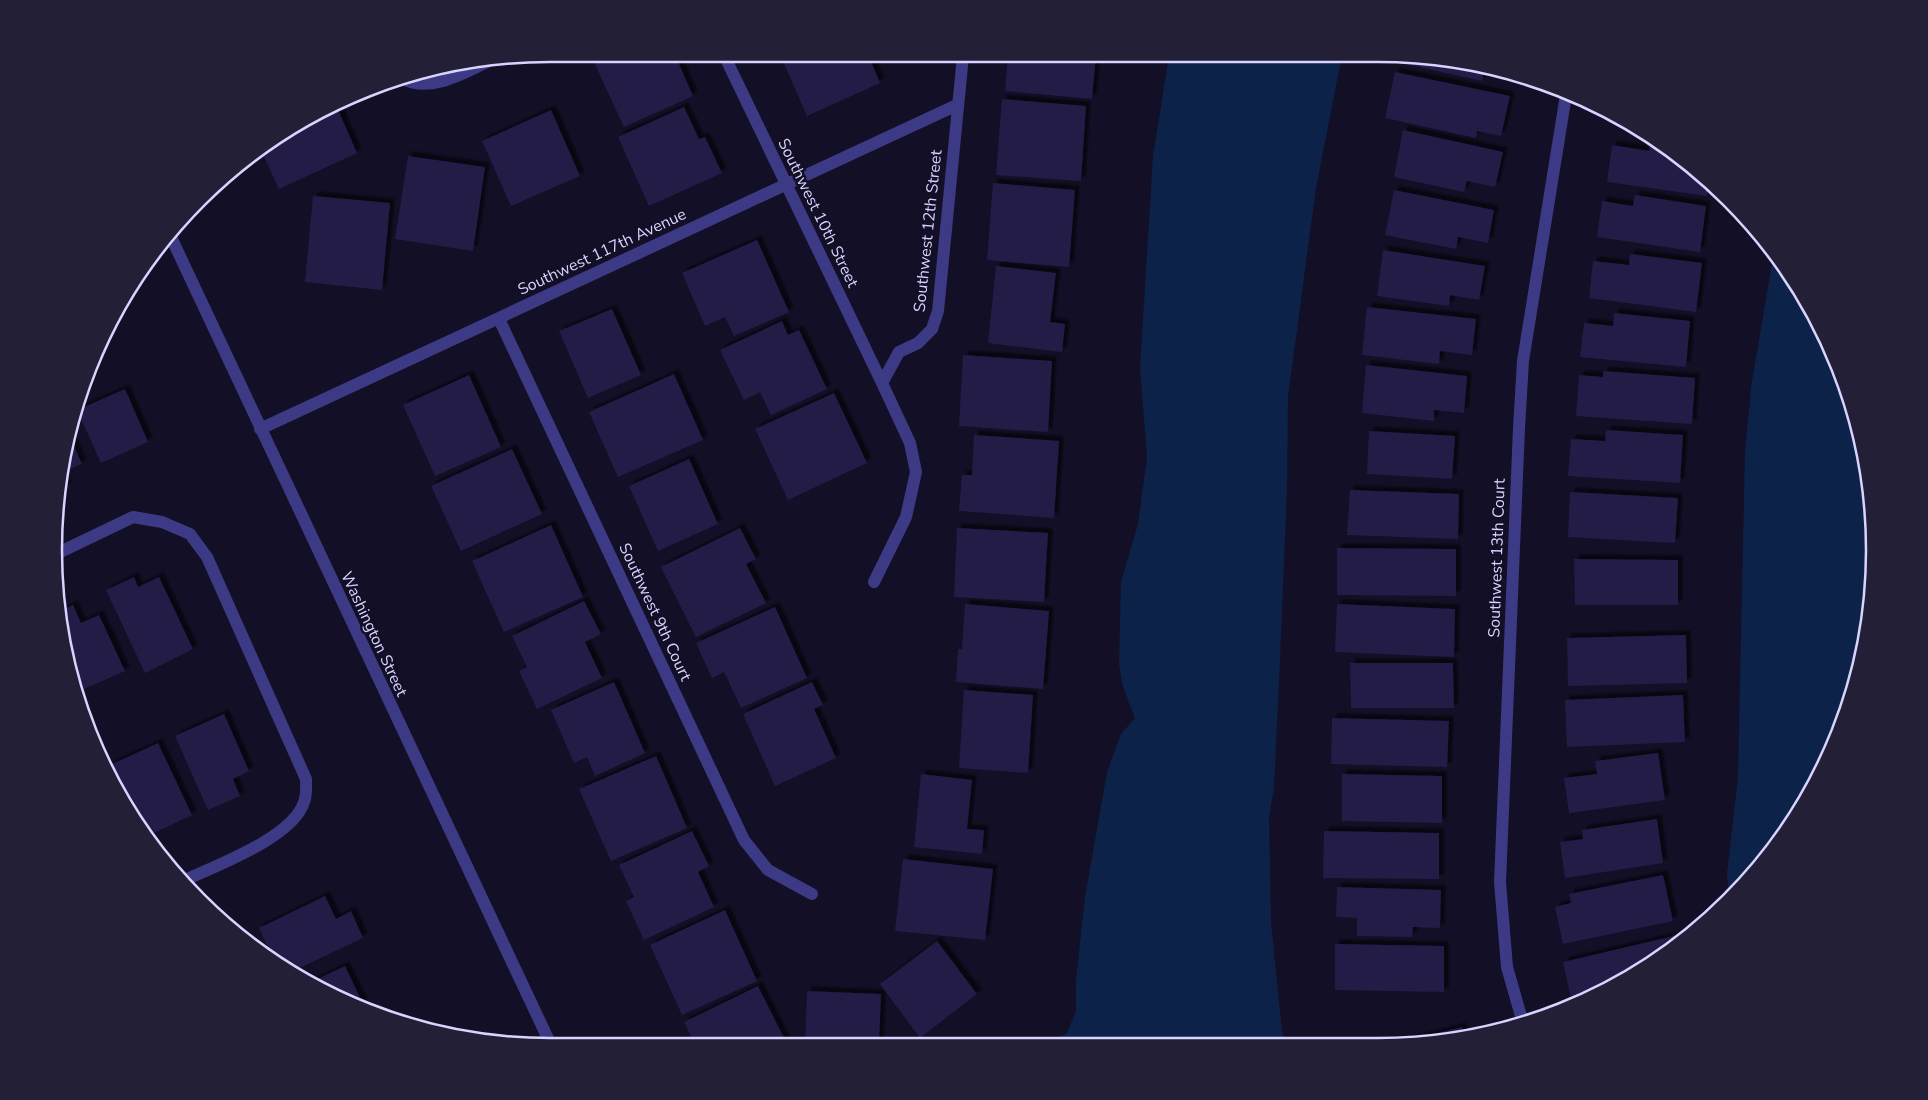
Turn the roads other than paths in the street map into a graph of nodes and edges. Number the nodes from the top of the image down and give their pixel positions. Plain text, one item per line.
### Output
1 (727, 62) edge
2 (963, 62) edge
3 (469, 70) edge
4 (414, 82) edge
5 (1565, 100) edge
6 (957, 105) junction
7 (786, 185) junction
8 (173, 241) edge
9 (499, 319) junction
10 (882, 383) junction
11 (260, 429) junction
12 (62, 551) edge
13 (874, 582) dead end
14 (189, 878) edge
15 (812, 894) dead end
16 (1520, 1016) edge
17 (548, 1038) edge

1 - 7 street, Southwest 10th Street
2 - 6 street, Southwest 12th Street
3 - 4 street
5 - 16 street, Southwest 13th Court
6 - 7 street, Southwest 117th Avenue
6 - 10 street, Southwest 12th Street
7 - 9 street, Southwest 117th Avenue
7 - 10 street, Southwest 10th Street
8 - 11 street, Washington Street
9 - 11 street, Southwest 117th Avenue
9 - 15 street, Southwest 9th Court
10 - 13 street
11 - 17 street, Washington Street
12 - 14 street

